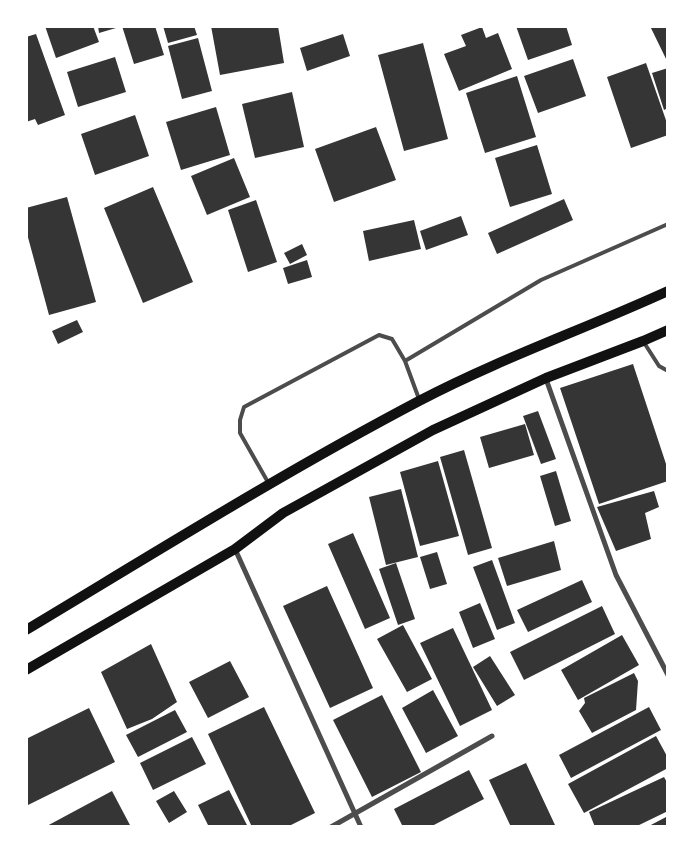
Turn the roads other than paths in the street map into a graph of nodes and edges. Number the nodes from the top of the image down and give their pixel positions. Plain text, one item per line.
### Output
1 (668, 224) edge
2 (668, 292) edge
3 (668, 330) edge
4 (643, 341) junction
5 (405, 361) junction
6 (668, 371) edge
7 (546, 378) junction
8 (420, 401) junction
9 (268, 484) junction
10 (235, 549) junction
11 (26, 630) edge
12 (26, 670) edge
13 (668, 675) edge
14 (492, 736) dead end
15 (355, 812) junction
16 (331, 827) edge
17 (361, 827) edge

1 - 5 lane
2 - 8 main road
3 - 4 main road
4 - 6 lane
4 - 7 main road
5 - 8 lane
5 - 9 lane
7 - 10 main road
7 - 13 street
8 - 9 main road
9 - 11 main road
10 - 12 main road
10 - 15 street
14 - 15 street
15 - 16 street
15 - 17 street

